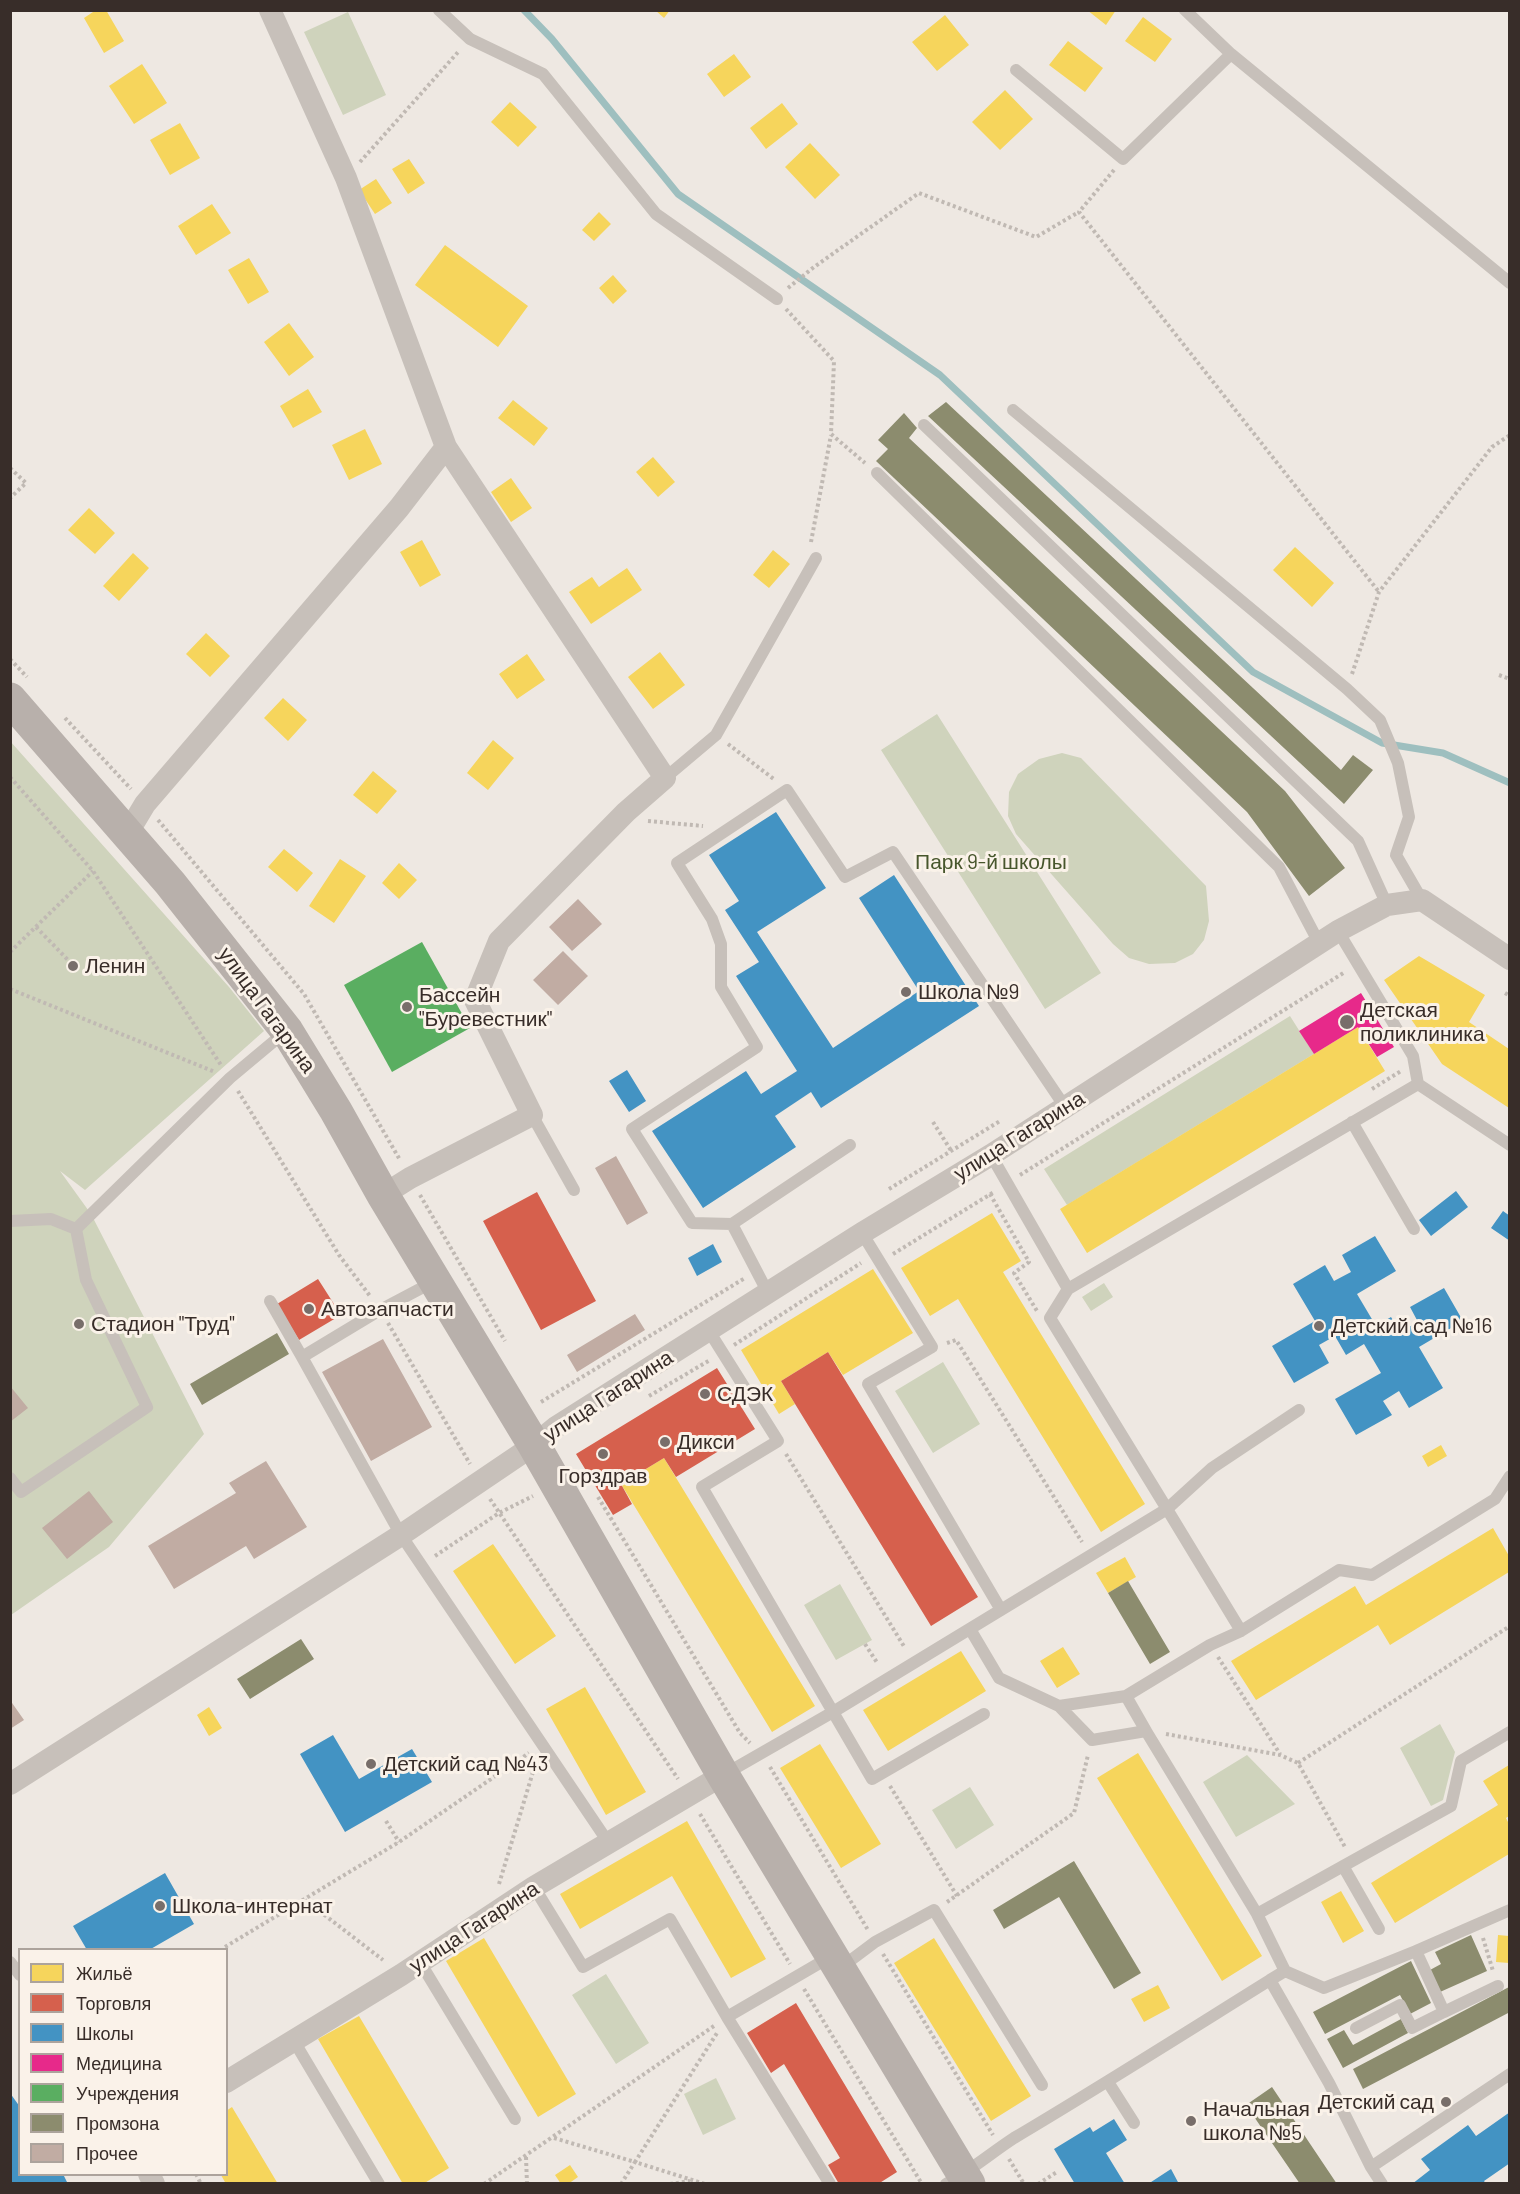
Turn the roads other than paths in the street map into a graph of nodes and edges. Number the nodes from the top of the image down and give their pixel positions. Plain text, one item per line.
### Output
1 (270, 10) edge
2 (439, 10) edge
3 (1185, 10) edge
4 (1231, 54) junction
5 (1016, 70) dead end
6 (1509, 283) edge
7 (777, 299) road end
8 (1013, 410) dead end
9 (924, 425) dead end
10 (446, 447) junction
11 (877, 473) road end
12 (816, 558) road end
13 (10, 699) edge
14 (665, 778) junction
15 (127, 834) junction
16 (1422, 900) junction
17 (1387, 906) junction
18 (1338, 931) junction
19 (1319, 943) junction
20 (1509, 959) edge
21 (287, 1031) junction
22 (1418, 1084) junction
23 (1065, 1107) junction
24 (532, 1115) junction
25 (1352, 1122) junction
26 (850, 1145) dead end
27 (1509, 1145) edge
28 (991, 1155) junction
29 (574, 1190) dead end
30 (383, 1195) junction
31 (10, 1221) edge
32 (732, 1224) junction
33 (1413, 1228) dead end
34 (76, 1229) junction
35 (862, 1233) junction
36 (435, 1281) junction
37 (1068, 1289) junction
38 (768, 1293) junction
39 (270, 1301) dead end
40 (709, 1331) junction
41 (302, 1357) junction
42 (1299, 1410) dead end
43 (545, 1436) junction
44 (1509, 1476) edge
45 (10, 1478) edge
46 (1167, 1509) junction
47 (401, 1535) junction
48 (1001, 1610) junction
49 (970, 1629) junction
50 (1241, 1630) junction
51 (1126, 1696) junction
52 (1059, 1706) junction
53 (833, 1712) junction
54 (984, 1714) dead end
55 (1146, 1731) junction
56 (1509, 1732) edge
57 (723, 1775) junction
58 (10, 1784) edge
59 (608, 1842) junction
60 (1348, 1864) junction
61 (534, 1887) junction
62 (1509, 1910) edge
63 (1257, 1914) junction
64 (1379, 1929) dead end
65 (1416, 1951) junction
66 (420, 1962) junction
67 (835, 1963) junction
68 (1285, 1971) junction
69 (1270, 1980) junction
70 (1498, 1986) road end
71 (1444, 2012) junction
72 (727, 2017) junction
73 (1356, 2028) dead end
74 (294, 2041) junction
75 (1509, 2074) edge
76 (228, 2081) edge
77 (1108, 2082) junction
78 (1042, 2085) dead end
79 (515, 2119) dead end
80 (1134, 2123) dead end
81 (1371, 2167) junction
82 (959, 2181) edge
83 (379, 2184) edge
84 (830, 2184) edge
85 (1382, 2184) edge

1 - 10 street
2 - 7 lane
3 - 4 lane
4 - 5 lane
4 - 6 lane
8 - 16 lane
9 - 17 lane
10 - 14 street
10 - 15 street
11 - 19 lane
12 - 14 lane
13 - 15 main road, улица Гагарина
14 - 24 street
15 - 21 main road, улица Гагарина
16 - 17 street, улица Гагарина
16 - 20 street
17 - 18 street, улица Гагарина
18 - 19 street, улица Гагарина
18 - 22 lane
19 - 23 street, улица Гагарина
21 - 30 main road, улица Гагарина
21 - 34 lane
22 - 25 lane
22 - 27 lane
23 - 28 street, улица Гагарина
23 - 32 lane
24 - 29 lane
24 - 30 street
25 - 33 lane
25 - 37 lane
26 - 32 lane
28 - 35 street, улица Гагарина
28 - 37 lane
30 - 36 main road, улица Гагарина
31 - 34 lane
32 - 38 lane
34 - 45 lane
35 - 38 street, улица Гагарина
35 - 48 lane
36 - 41 lane
36 - 43 main road, улица Гагарина
37 - 46 lane
38 - 40 street, улица Гагарина
39 - 41 lane
40 - 43 street, улица Гагарина
40 - 53 lane
41 - 47 lane
42 - 46 lane
43 - 47 street
43 - 57 main road, улица Гагарина
44 - 50 lane
46 - 48 lane
46 - 50 lane
47 - 58 street
47 - 59 lane
48 - 49 lane
49 - 52 lane
49 - 53 lane
50 - 51 lane
51 - 52 lane
51 - 55 lane
52 - 55 lane
53 - 54 lane
53 - 57 lane
55 - 63 lane
56 - 60 lane
57 - 59 street, улица Гагарина
57 - 67 main road, улица Гагарина
59 - 61 street, улица Гагарина
60 - 63 lane
60 - 64 lane
61 - 66 street, улица Гагарина
61 - 72 lane
62 - 65 lane
63 - 68 lane
65 - 68 lane
65 - 71 lane
66 - 74 street, улица Гагарина
66 - 79 lane
67 - 72 lane
67 - 78 lane
67 - 82 main road, улица Гагарина
68 - 69 lane
69 - 77 lane
69 - 81 lane
70 - 71 lane
71 - 73 lane
72 - 84 lane
74 - 76 street, улица Гагарина
74 - 83 lane
75 - 81 lane
77 - 80 lane
77 - 82 lane
81 - 85 lane

